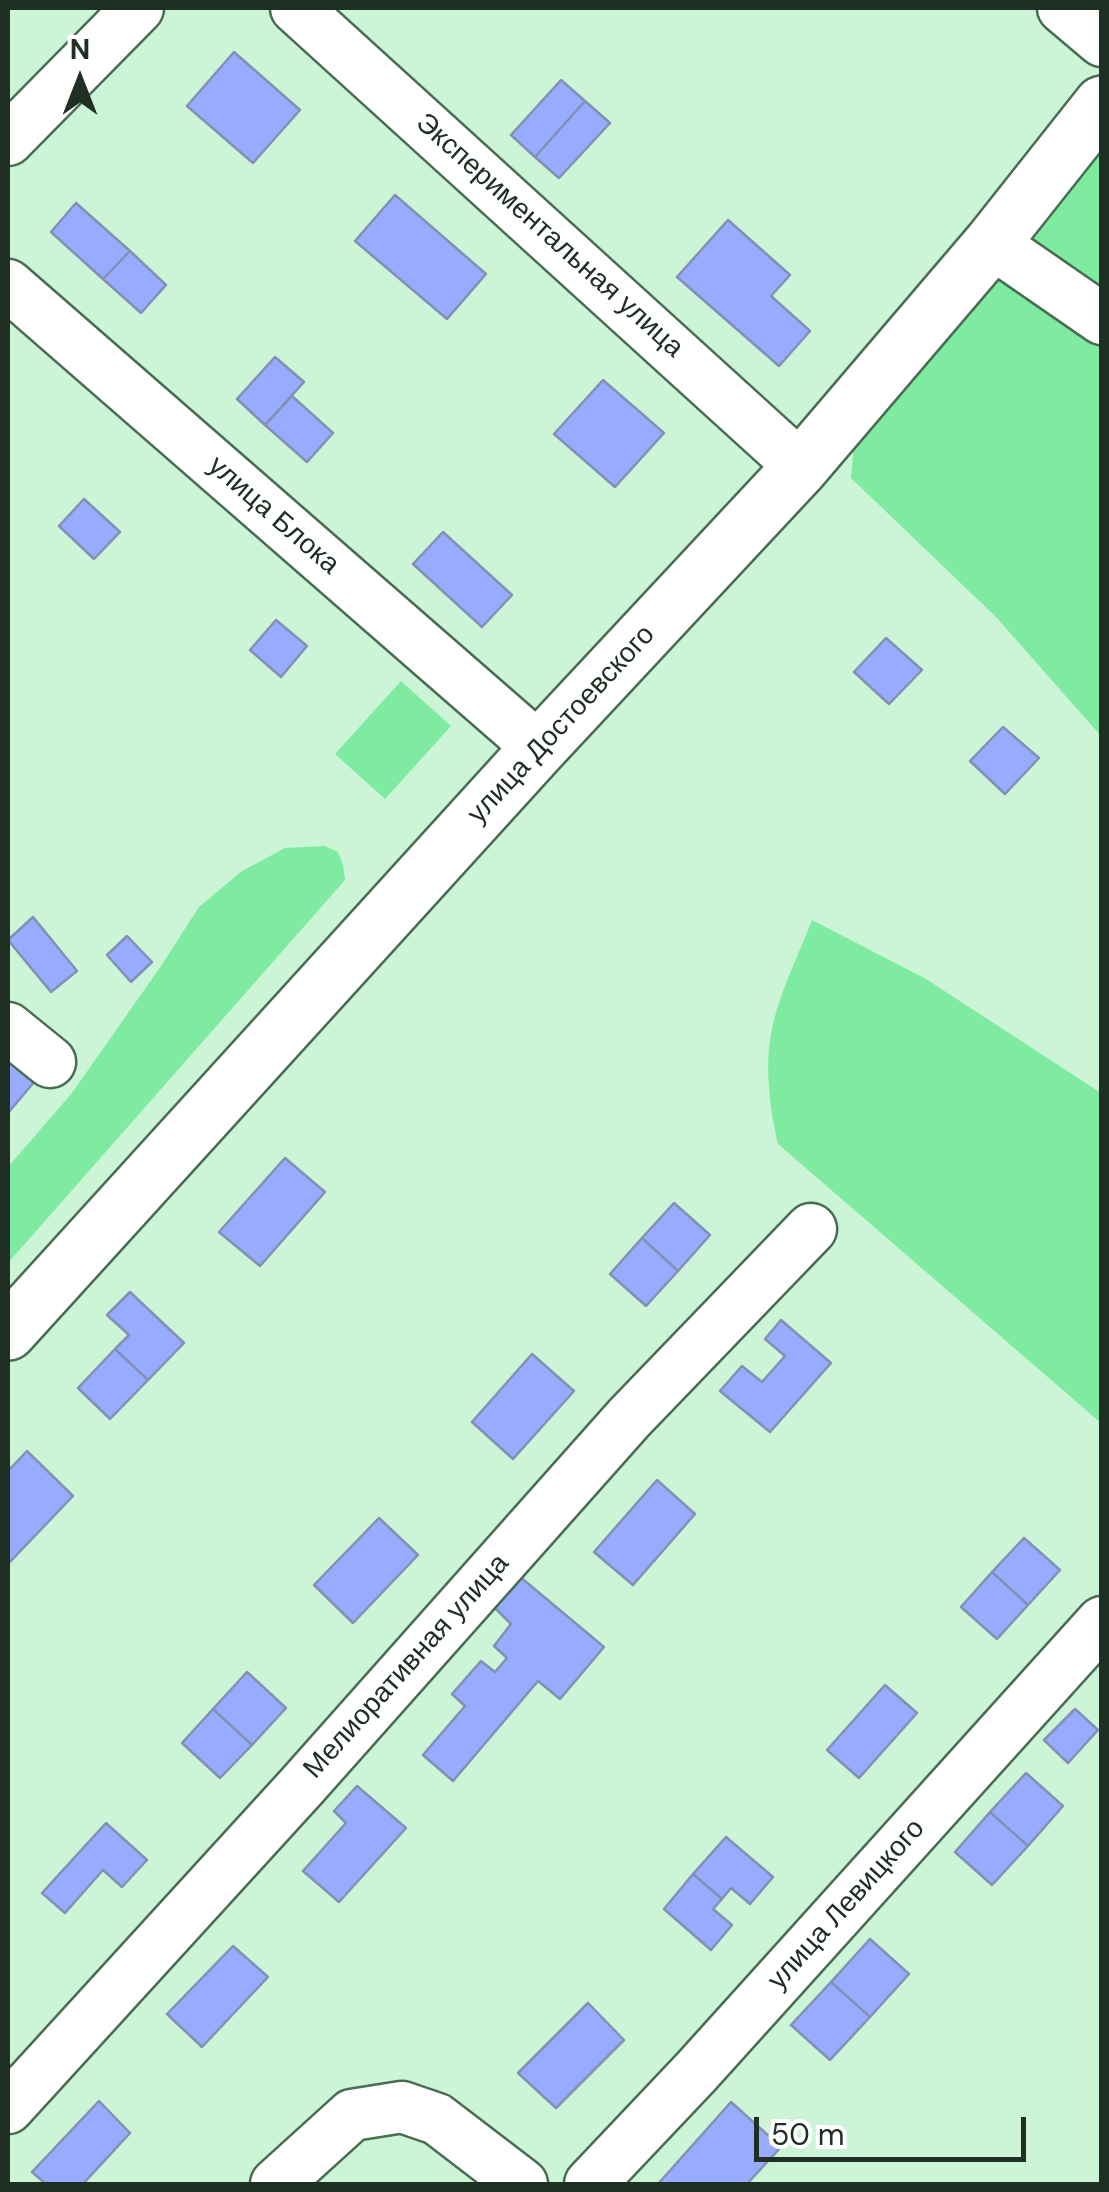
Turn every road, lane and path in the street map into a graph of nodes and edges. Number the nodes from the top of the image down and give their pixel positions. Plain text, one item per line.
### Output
1 (138, 8) edge
2 (296, 8) edge
3 (1063, 8) edge
4 (1102, 41) edge
5 (1102, 104) edge
6 (8, 140) edge
7 (992, 243) junction
8 (8, 284) edge
9 (1102, 319) edge
10 (802, 466) junction
11 (540, 748) junction
12 (8, 1028) edge
13 (50, 1062) dead end
14 (811, 1229) dead end
15 (8, 1332) edge
16 (1102, 1622) edge
17 (8, 2108) edge
18 (276, 2184) edge
19 (522, 2184) edge
20 (590, 2184) edge

1 - 6 street
2 - 10 street, Экспериментальная улица
3 - 4 street
5 - 7 main road, улица Достоевского
7 - 9 street
7 - 10 main road, улица Достоевского
8 - 11 street, улица Блока
10 - 11 main road, улица Достоевского
11 - 15 main road, улица Достоевского
12 - 13 street
14 - 17 street, Мелиоративная улица
16 - 20 street, улица Левицкого
18 - 19 street

